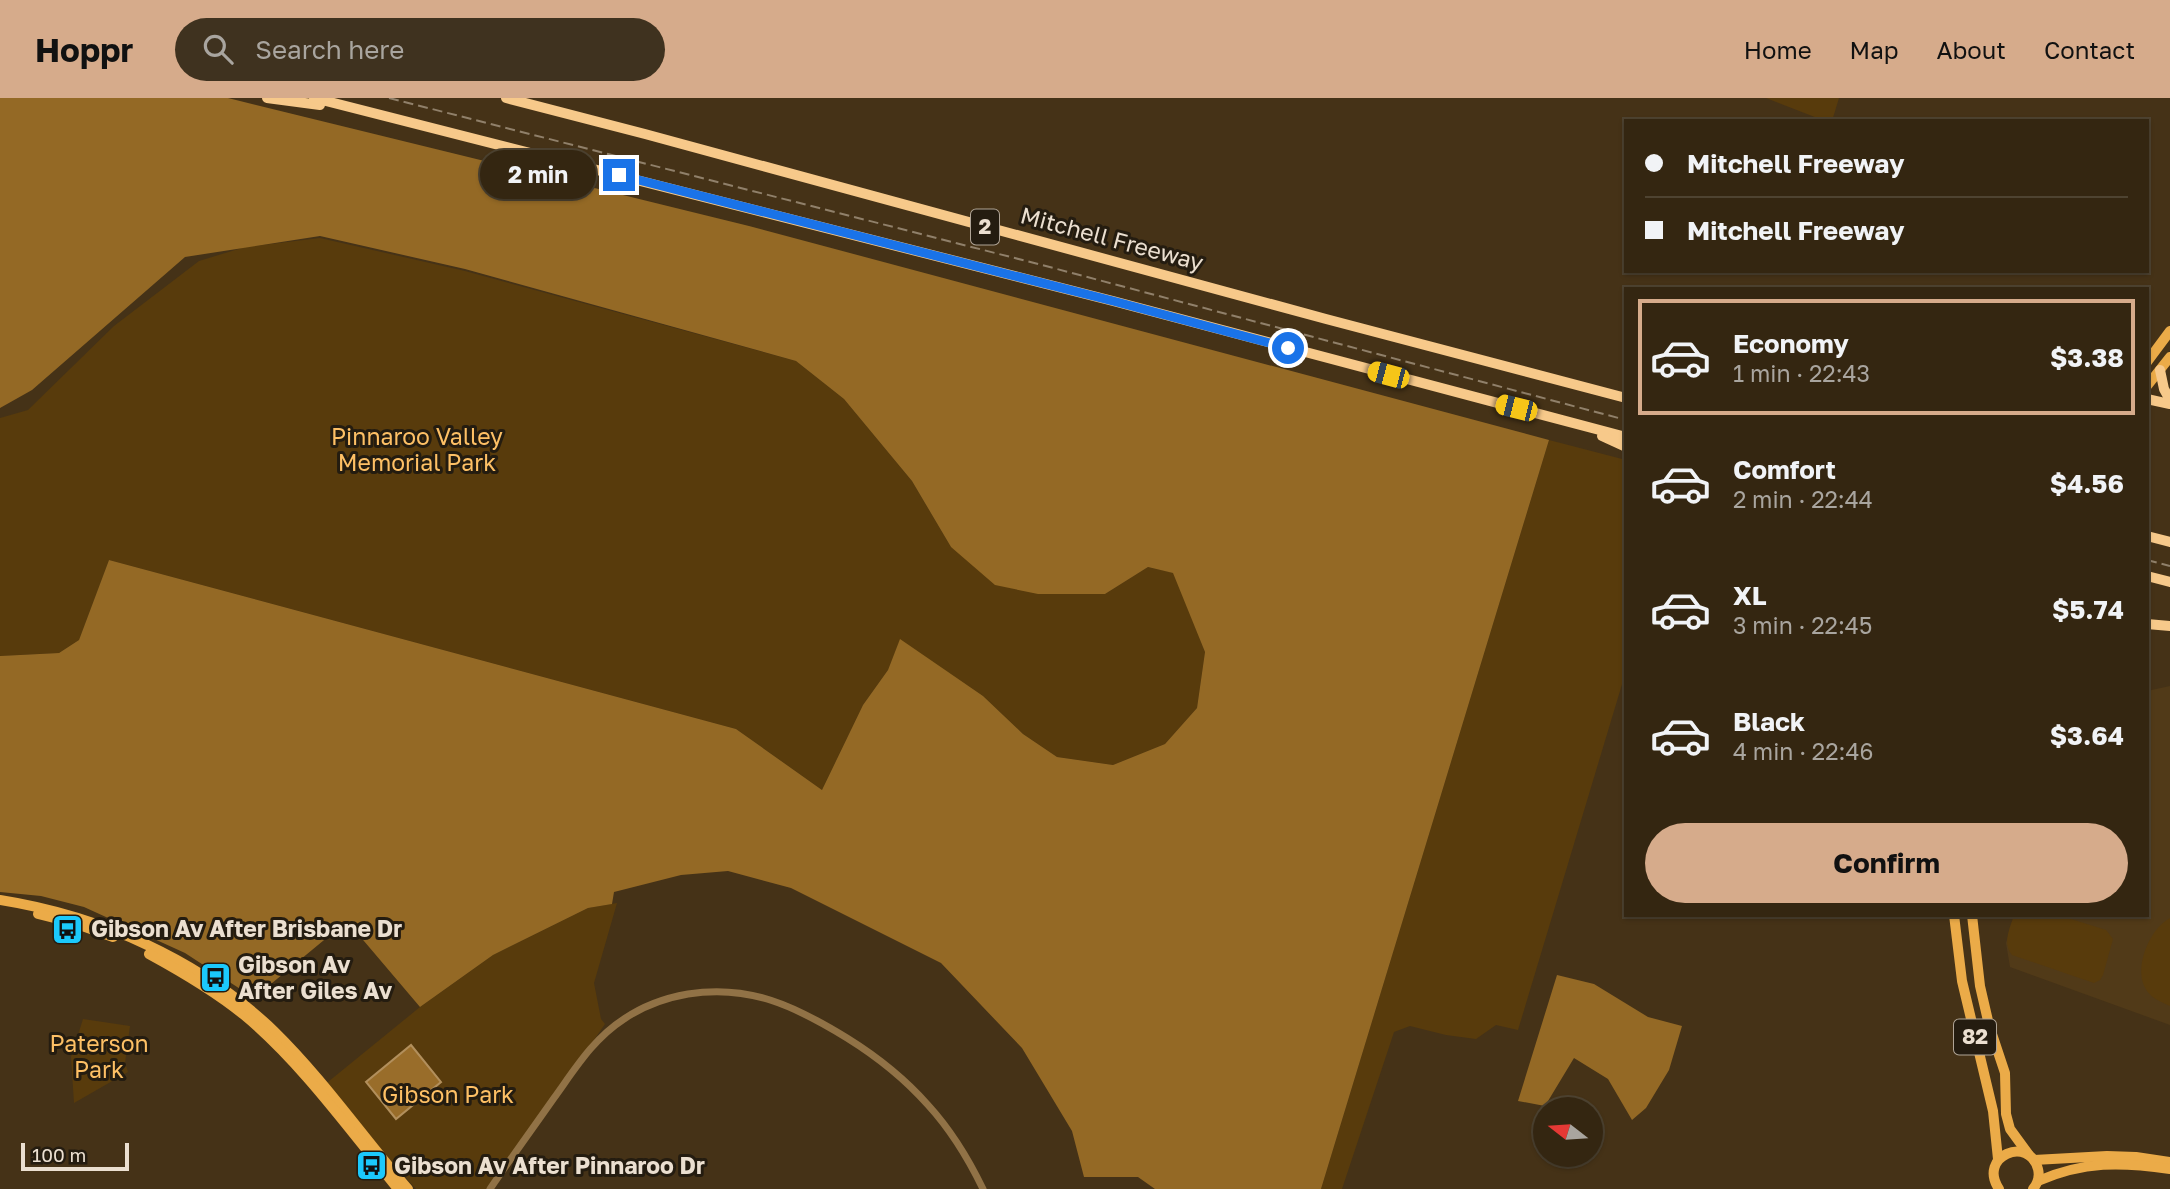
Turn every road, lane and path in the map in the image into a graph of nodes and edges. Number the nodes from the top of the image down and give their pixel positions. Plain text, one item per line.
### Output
1 (267, 98) edge
2 (314, 98) edge
3 (507, 98) edge
4 (368, 111) junction
5 (2170, 331) edge
6 (2170, 357) edge
7 (2149, 359) edge
8 (2160, 370) junction
9 (1544, 376) junction
10 (2149, 384) edge
11 (1624, 391) edge
12 (1624, 397) edge
13 (2149, 399) edge
14 (2170, 402) edge
15 (1567, 421) junction
16 (1624, 436) edge
17 (1624, 446) edge
18 (2149, 537) edge
19 (2170, 542) edge
20 (2149, 577) edge
21 (2170, 582) edge
22 (2149, 624) edge
23 (2170, 626) edge
24 (0, 900) edge
25 (0, 907) edge
26 (1954, 917) edge
27 (1972, 917) edge
28 (2031, 1157) junction
29 (1998, 1159) junction
30 (2170, 1162) edge
31 (2170, 1169) edge
32 (2036, 1186) edge
33 (398, 1189) edge
34 (408, 1189) edge
35 (490, 1189) edge
36 (984, 1189) edge
37 (1999, 1189) edge

1 - 4 highway
2 - 4 highway, 2
3 - 9 highway, Mitchell Freeway / 2
4 - 15 highway, 2
5 - 7 main road
6 - 8 main road
8 - 10 main road
8 - 14 highway
9 - 11 highway
9 - 12 highway, Mitchell Freeway / 2
13 - 14 highway
15 - 16 highway, 2
15 - 17 highway
18 - 19 highway
20 - 21 highway
22 - 23 highway
24 - 34 main road
25 - 33 main road
26 - 29 main road, 82
27 - 28 main road, 82
28 - 29 main road
28 - 30 main road
28 - 32 main road, 82
29 - 37 main road, 82
31 - 32 main road
35 - 36 street

